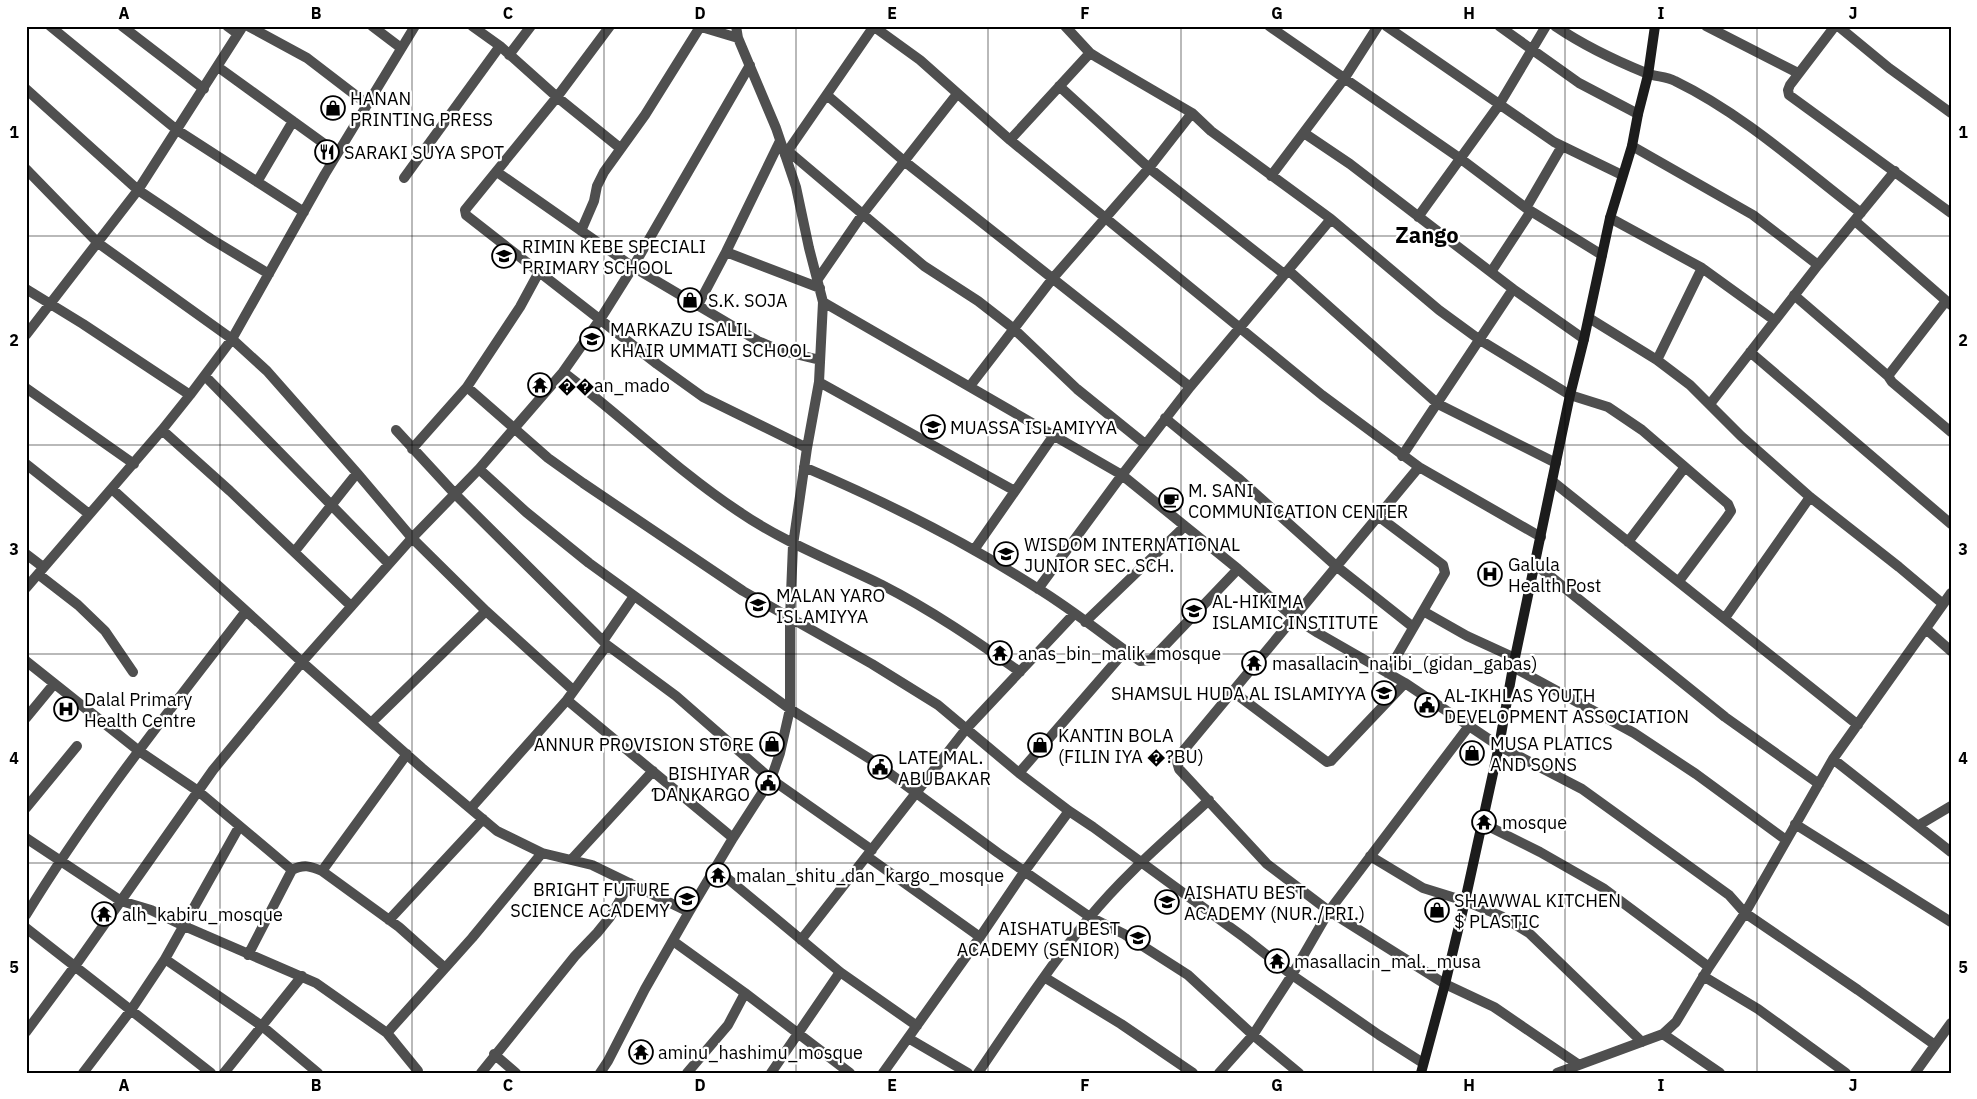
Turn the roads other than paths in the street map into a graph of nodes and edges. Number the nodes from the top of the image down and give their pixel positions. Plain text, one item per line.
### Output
1 (50, 26) edge
2 (122, 26) edge
3 (228, 26) edge
4 (248, 26) edge
5 (372, 26) edge
6 (415, 26) edge
7 (472, 26) edge
8 (531, 26) edge
9 (610, 26) edge
10 (736, 26) edge
11 (874, 26) edge
12 (1065, 26) edge
13 (1269, 26) edge
14 (1378, 26) edge
15 (1386, 26) edge
16 (1499, 26) edge
17 (1546, 26) edge
18 (1555, 26) edge
19 (1655, 26) edge
20 (1706, 26) edge
21 (1836, 26) edge
22 (699, 27) edge
23 (240, 30) edge
24 (738, 38) junction
25 (500, 46) junction
26 (401, 48) junction
27 (1532, 50) junction
28 (1090, 53) junction
29 (509, 55) junction
30 (750, 65) junction
31 (218, 67) junction
32 (1798, 74) junction
33 (1648, 75) junction
34 (1344, 79) junction
35 (1059, 86) junction
36 (26, 89) edge
37 (204, 89) junction
38 (958, 94) junction
39 (828, 96) junction
40 (557, 97) junction
41 (367, 104) junction
42 (1499, 105) junction
43 (1192, 113) junction
44 (1638, 114) junction
45 (1951, 114) edge
46 (293, 121) junction
47 (177, 130) junction
48 (1304, 134) junction
49 (1010, 140) junction
50 (780, 141) junction
51 (1562, 146) junction
52 (1632, 146) junction
53 (620, 148) junction
54 (337, 153) junction
55 (787, 153) junction
56 (1461, 159) junction
57 (904, 161) junction
58 (1149, 168) junction
59 (26, 169) edge
60 (1895, 171) junction
61 (496, 172) junction
62 (1622, 175) junction
63 (1271, 176) junction
64 (404, 178) dead end
65 (257, 182) junction
66 (138, 190) junction
67 (1528, 209) junction
68 (304, 212) junction
69 (1951, 213) edge
70 (862, 215) junction
71 (1418, 217) junction
72 (1858, 217) junction
73 (1104, 218) junction
74 (1610, 218) junction
75 (1331, 219) junction
76 (581, 231) junction
77 (98, 243) junction
78 (726, 252) junction
79 (1602, 255) junction
80 (1818, 265) junction
81 (633, 267) junction
82 (1702, 268) junction
83 (539, 272) junction
84 (1286, 272) junction
85 (1491, 272) junction
86 (270, 274) junction
87 (1053, 278) junction
88 (819, 284) junction
89 (26, 289) edge
90 (1513, 290) junction
91 (1794, 295) junction
92 (824, 302) junction
93 (1948, 303) edge
94 (49, 304) junction
95 (698, 305) junction
96 (601, 318) junction
97 (1589, 318) junction
98 (1774, 320) junction
99 (1240, 327) junction
100 (1014, 329) junction
101 (26, 334) edge
102 (232, 339) junction
103 (1584, 339) junction
104 (1480, 340) junction
105 (1750, 352) junction
106 (820, 360) junction
107 (1657, 360) junction
108 (563, 372) junction
109 (205, 376) junction
110 (1888, 376) junction
111 (819, 382) junction
112 (970, 386) junction
113 (1190, 387) junction
114 (26, 388) edge
115 (467, 388) junction
116 (190, 395) junction
117 (1570, 395) junction
118 (1438, 404) junction
119 (1710, 404) junction
120 (1165, 418) junction
121 (515, 428) junction
122 (162, 430) junction
123 (396, 430) dead end
124 (1951, 432) edge
125 (1054, 435) junction
126 (1145, 444) junction
127 (412, 448) junction
128 (807, 448) junction
129 (1402, 456) junction
130 (1556, 463) junction
131 (26, 464) edge
132 (134, 464) junction
133 (1419, 467) junction
134 (1685, 467) junction
135 (804, 468) junction
136 (479, 469) junction
137 (357, 473) junction
138 (1122, 475) junction
139 (1552, 481) junction
140 (112, 489) junction
141 (1015, 491) junction
142 (455, 494) junction
143 (1810, 497) junction
144 (331, 504) junction
145 (89, 514) junction
146 (1378, 516) junction
147 (1951, 524) edge
148 (1185, 526) junction
149 (1541, 537) junction
150 (412, 538) junction
151 (1628, 542) junction
152 (793, 545) junction
153 (974, 550) junction
154 (295, 552) junction
155 (26, 554) edge
156 (388, 564) junction
157 (1535, 564) junction
158 (1336, 566) junction
159 (1238, 569) junction
160 (41, 570) junction
161 (1679, 581) junction
162 (26, 588) edge
163 (1038, 589) junction
164 (1951, 593) edge
165 (634, 596) junction
166 (1943, 604) junction
167 (351, 606) junction
168 (246, 611) junction
169 (486, 611) junction
170 (1423, 611) junction
171 (1074, 614) junction
172 (1293, 617) junction
173 (790, 618) junction
174 (1725, 618) junction
175 (1085, 622) junction
176 (1413, 627) junction
177 (1926, 629) junction
178 (605, 643) junction
179 (1125, 651) junction
180 (1951, 651) edge
181 (26, 661) edge
182 (302, 662) junction
183 (1514, 663) junction
184 (133, 672) dead end
185 (1020, 672) junction
186 (1388, 672) junction
187 (1406, 683) junction
188 (54, 684) junction
189 (573, 690) junction
190 (1232, 691) junction
191 (567, 700) junction
192 (790, 709) junction
193 (26, 718) edge
194 (371, 723) junction
195 (1858, 724) junction
196 (1469, 726) junction
197 (966, 729) junction
198 (77, 746) dead end
199 (1499, 746) junction
200 (139, 751) junction
201 (407, 754) junction
202 (1833, 759) junction
203 (653, 771) junction
204 (1019, 773) junction
205 (770, 779) junction
206 (1819, 784) junction
207 (198, 791) junction
208 (915, 792) junction
209 (1209, 800) junction
210 (1951, 806) edge
211 (26, 808) edge
212 (471, 808) junction
213 (1069, 812) junction
214 (484, 819) junction
215 (1482, 823) junction
216 (1795, 824) junction
217 (1919, 825) junction
218 (239, 827) junction
219 (26, 838) edge
220 (732, 838) junction
221 (1786, 840) junction
222 (1951, 852) edge
223 (542, 853) junction
224 (870, 853) junction
225 (1370, 856) junction
226 (572, 859) junction
227 (59, 860) junction
228 (1141, 862) junction
229 (715, 868) junction
230 (292, 870) junction
231 (322, 872) junction
232 (1024, 872) junction
233 (630, 883) junction
234 (121, 900) junction
235 (1464, 902) junction
236 (689, 912) junction
237 (1329, 912) junction
238 (1745, 913) junction
239 (26, 914) edge
240 (1090, 917) junction
241 (389, 920) junction
242 (1951, 922) edge
243 (184, 926) junction
244 (26, 928) edge
245 (980, 937) junction
246 (801, 940) junction
247 (673, 941) junction
248 (248, 955) junction
249 (165, 959) junction
250 (75, 966) junction
251 (445, 968) junction
252 (840, 972) junction
253 (1706, 972) junction
254 (1292, 974) junction
255 (302, 976) junction
256 (1044, 978) junction
257 (1445, 984) junction
258 (745, 993) junction
259 (131, 1010) junction
260 (1950, 1025) edge
261 (262, 1026) junction
262 (916, 1026) junction
263 (26, 1032) edge
264 (387, 1033) junction
265 (799, 1034) junction
266 (1664, 1034) junction
267 (1253, 1035) junction
268 (908, 1038) junction
269 (1642, 1042) junction
270 (1935, 1045) junction
271 (494, 1054) junction
272 (1579, 1066) junction
273 (1422, 1068) edge
274 (418, 1072) edge
275 (1190, 1072) edge
276 (83, 1073) edge
277 (211, 1073) edge
278 (224, 1073) edge
279 (318, 1073) edge
280 (481, 1073) edge
281 (516, 1073) edge
282 (600, 1073) edge
283 (687, 1073) edge
284 (771, 1073) edge
285 (850, 1073) edge
286 (883, 1073) edge
287 (968, 1073) edge
288 (978, 1073) edge
289 (1219, 1073) edge
290 (1299, 1073) edge
291 (1557, 1073) edge
292 (1720, 1073) edge
293 (1846, 1073) edge
294 (1915, 1073) edge

1 - 47 street
2 - 37 street
3 - 23 street
4 - 41 street
5 - 26 street
6 - 26 street
7 - 25 street
8 - 29 street
9 - 40 street
10 - 24 street
11 - 38 street
11 - 39 street
12 - 28 street
13 - 34 street
14 - 34 street
15 - 42 street
16 - 27 street
17 - 27 street
18 - 33 street
19 - 33 street
20 - 32 street
21 - 32 street
21 - 45 street
22 - 24 street
22 - 53 street
23 - 31 street
24 - 30 street
25 - 29 street
25 - 64 street
26 - 41 street
27 - 42 street
27 - 44 street
28 - 35 street
28 - 43 street
29 - 40 street
30 - 50 street
30 - 81 street
31 - 37 street
31 - 46 street
32 - 60 street
33 - 44 street
33 - 72 street
34 - 48 street
34 - 56 street
35 - 49 street
35 - 58 street
36 - 66 street
37 - 47 street
38 - 49 street
38 - 57 street
39 - 55 street
39 - 57 street
40 - 53 street
40 - 61 street
41 - 54 street
42 - 51 street
42 - 56 street
43 - 58 street
43 - 63 street
44 - 52 street
46 - 54 street
46 - 65 street
47 - 65 street
47 - 66 street
48 - 63 street
48 - 71 street
49 - 73 street
50 - 55 street
50 - 78 street
51 - 62 street
51 - 67 street
52 - 62 street
52 - 80 street
53 - 76 street
54 - 68 street
55 - 70 street
55 - 88 street
56 - 67 street
56 - 71 street
57 - 70 street
57 - 87 street
58 - 73 street
58 - 84 street
59 - 77 street
60 - 69 street
60 - 72 street
61 - 76 street
61 - 83 street
62 - 74 street
63 - 75 street
65 - 68 street
66 - 77 street
66 - 86 street
67 - 79 street
67 - 85 street
68 - 86 street
70 - 88 street
70 - 100 street
71 - 85 street
72 - 80 street
72 - 93 street
73 - 87 street
73 - 99 street
74 - 79 street
74 - 82 street
75 - 84 street
75 - 104 street
76 - 81 street
77 - 94 street
77 - 102 street
78 - 88 street
78 - 95 street
79 - 97 street
80 - 91 street
81 - 95 street
81 - 96 street
82 - 98 street
82 - 107 street
83 - 96 street
83 - 115 street
84 - 99 street
84 - 118 street
85 - 90 street
86 - 102 street
87 - 100 street
87 - 113 street
88 - 92 street
89 - 94 street
90 - 103 street
90 - 104 street
91 - 98 street
91 - 110 street
92 - 106 street
92 - 112 street
93 - 110 street
94 - 101 street
94 - 116 street
95 - 106 street
96 - 108 street
96 - 128 street
97 - 103 street
97 - 107 street
98 - 105 street
99 - 113 street
99 - 129 street
100 - 112 street
100 - 126 street
102 - 109 street
102 - 137 street
103 - 117 street
104 - 117 street
104 - 118 street
105 - 119 street
105 - 147 street
106 - 111 street
107 - 119 street
108 - 121 street
108 - 152 street
109 - 116 street
109 - 144 street
110 - 124 street
111 - 128 street
111 - 141 street
112 - 125 street
113 - 120 street
114 - 132 street
115 - 121 street
115 - 127 street
116 - 122 street
117 - 130 street
117 - 134 street
118 - 129 street
118 - 130 street
119 - 143 street
120 - 126 street
120 - 158 street
121 - 136 street
121 - 173 street
122 - 132 street
122 - 154 street
123 - 127 street
125 - 138 street
125 - 141 street
126 - 138 street
127 - 142 street
128 - 135 street
129 - 133 street
130 - 139 street
131 - 145 street
132 - 140 street
133 - 146 street
133 - 149 street
134 - 151 street
134 - 161 street
135 - 152 street
135 - 153 street
136 - 142 street
136 - 165 street
137 - 144 street
137 - 150 street
138 - 148 street
138 - 163 street
139 - 149 street
139 - 151 street
140 - 145 street
140 - 168 street
141 - 153 street
142 - 150 street
142 - 178 street
143 - 166 street
143 - 174 street
144 - 154 street
144 - 156 street
145 - 160 street
146 - 158 street
146 - 170 street
148 - 159 street
148 - 175 street
149 - 157 street
150 - 156 street
150 - 169 street
151 - 161 street
152 - 173 street
152 - 185 street
153 - 163 street
154 - 167 street
155 - 160 street
156 - 167 street
157 - 183 street
157 - 206 street
158 - 172 street
158 - 176 street
159 - 172 street
159 - 179 street
160 - 162 street
160 - 184 street
161 - 174 street
163 - 171 street
164 - 166 street
165 - 178 street
165 - 192 street
166 - 177 street
167 - 182 street
168 - 182 street
168 - 200 street
169 - 189 street
169 - 194 street
170 - 176 street
170 - 183 street
171 - 175 street
171 - 185 street
172 - 186 street
172 - 190 street
173 - 192 street
173 - 197 street
174 - 195 street
175 - 179 street
176 - 186 street
177 - 180 street
177 - 195 street
178 - 189 street
178 - 205 street
179 - 204 street
181 - 188 street
182 - 194 street
182 - 207 street
183 - 199 street
183 - 221 street
185 - 197 street
186 - 187 street
187 - 190 street
187 - 196 street
188 - 193 street
188 - 200 street
189 - 191 street
190 - 209 street
191 - 203 street
191 - 212 street
192 - 205 street
192 - 208 street
194 - 201 street
195 - 202 street
196 - 199 street
196 - 225 street
197 - 204 street
197 - 208 street
198 - 211 street
199 - 215 street
199 - 238 street
200 - 207 street
200 - 227 street
201 - 212 street
201 - 231 street
202 - 206 street
202 - 217 street
203 - 220 street
203 - 226 street
204 - 213 street
205 - 220 street
205 - 224 street
206 - 216 street
207 - 218 street
207 - 234 street
208 - 224 street
208 - 232 street
209 - 228 street
209 - 237 street
210 - 217 street
212 - 214 street
213 - 228 street
213 - 232 street
214 - 223 street
214 - 241 street
215 - 235 street
215 - 253 street
216 - 221 street
216 - 242 street
217 - 222 street
218 - 230 street
218 - 243 street
219 - 227 street
220 - 229 street
221 - 238 street
223 - 226 street
223 - 251 street
224 - 245 street
224 - 246 street
225 - 235 street
225 - 237 street
226 - 233 street
227 - 234 street
227 - 239 street
228 - 240 street
228 - 254 street
229 - 236 street
229 - 246 street
230 - 231 street
230 - 248 street
231 - 241 street
232 - 240 street
232 - 245 street
233 - 236 street
233 - 271 street
234 - 243 street
234 - 250 street
235 - 257 street
235 - 269 street
236 - 247 street
237 - 254 street
237 - 257 street
238 - 253 street
238 - 270 street
240 - 256 street
240 - 267 street
241 - 251 street
243 - 248 street
243 - 249 street
244 - 250 street
245 - 262 street
246 - 252 street
247 - 258 street
247 - 282 street
248 - 255 street
249 - 259 street
249 - 261 street
250 - 259 street
250 - 263 street
251 - 264 street
252 - 262 street
252 - 265 street
253 - 266 street
253 - 293 street
254 - 267 street
254 - 273 street
255 - 261 street
255 - 264 street
256 - 275 street
256 - 288 street
257 - 272 street
257 - 273 street
258 - 265 street
258 - 283 street
259 - 276 street
259 - 277 street
260 - 270 street
261 - 278 street
261 - 279 street
262 - 268 street
264 - 274 street
265 - 284 street
265 - 285 street
266 - 269 street
266 - 292 street
267 - 289 street
267 - 290 street
268 - 286 street
268 - 287 street
269 - 272 street
270 - 294 street
271 - 280 street
271 - 281 street
272 - 291 street

